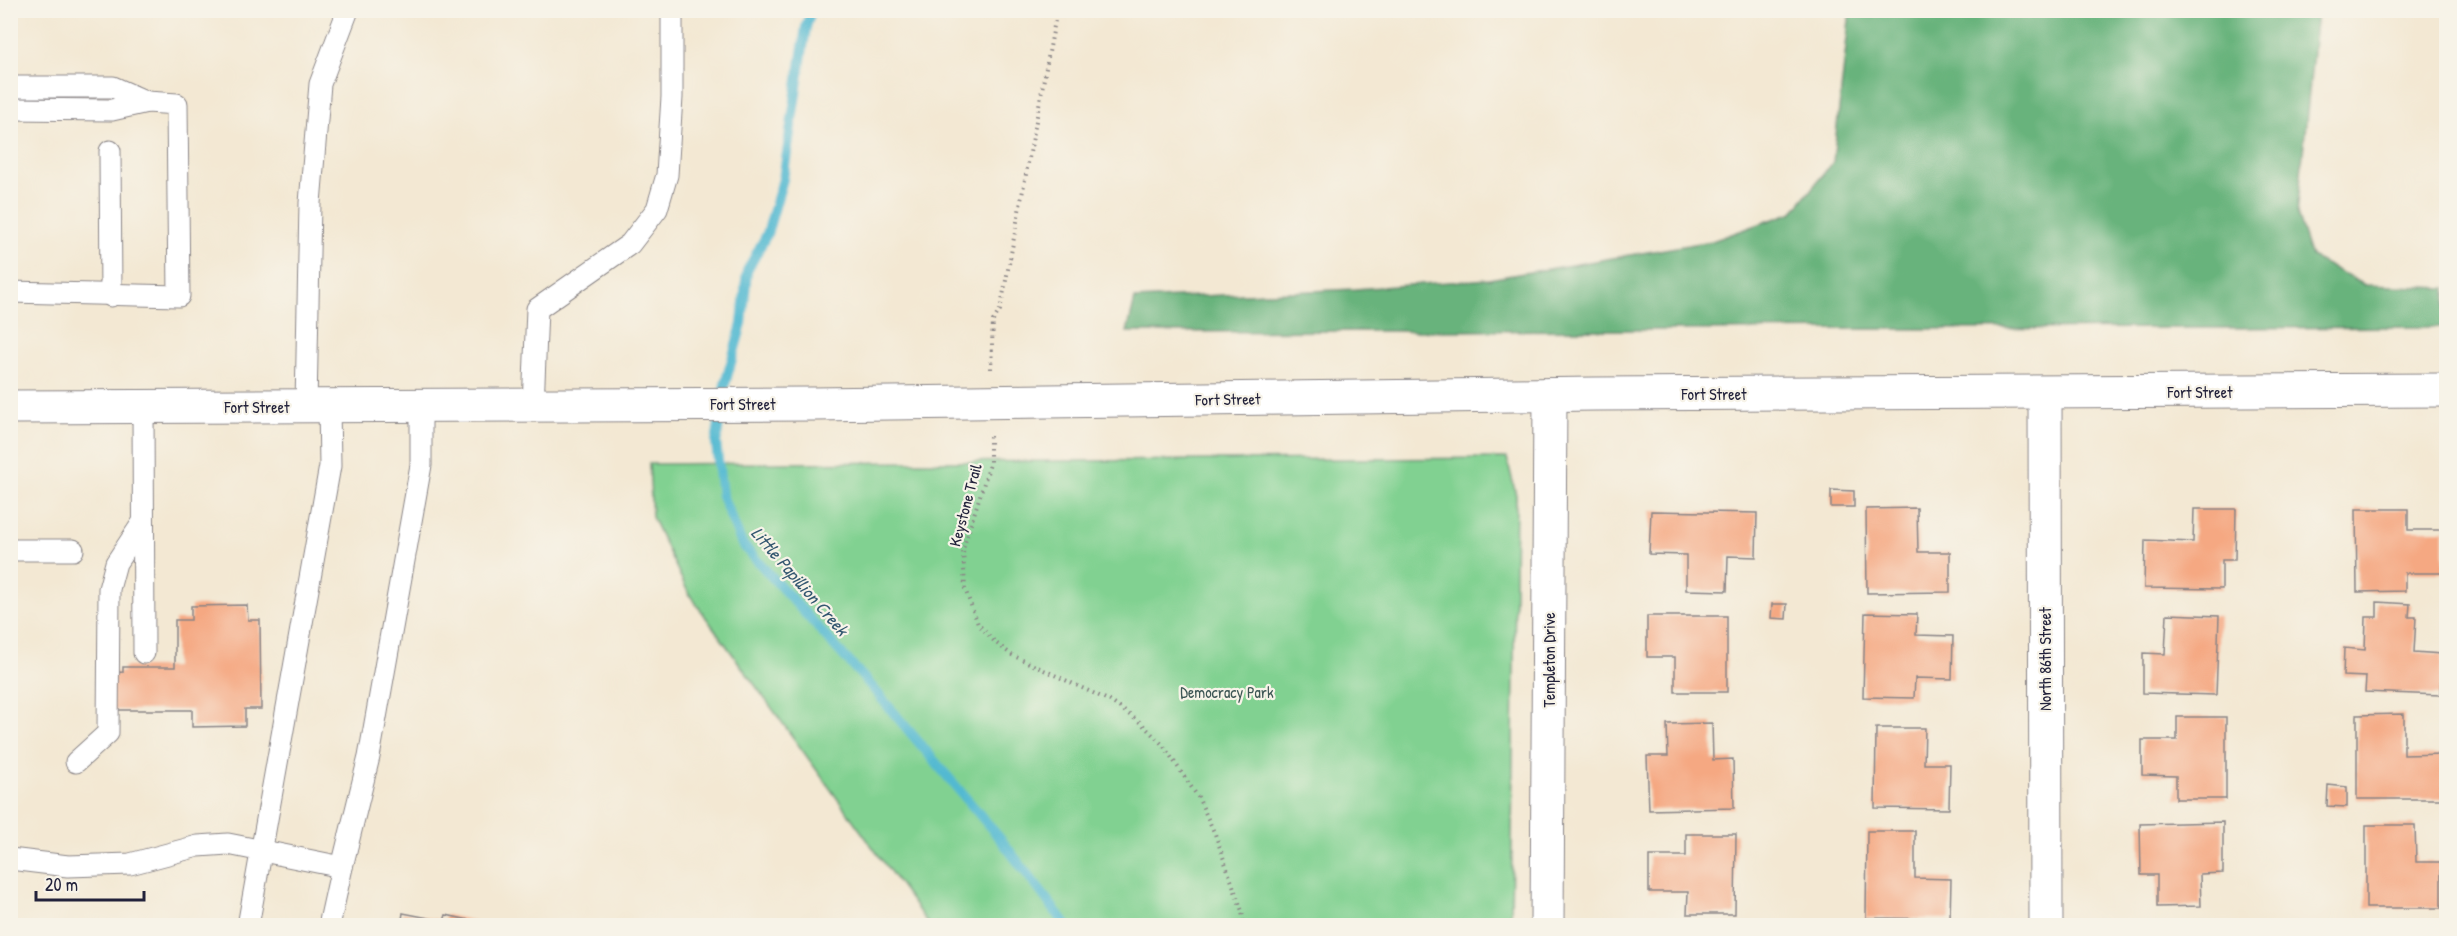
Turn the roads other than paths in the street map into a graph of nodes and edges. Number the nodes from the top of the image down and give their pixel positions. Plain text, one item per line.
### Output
1 (348, 10) edge
2 (672, 10) edge
3 (10, 87) edge
4 (147, 102) junction
5 (10, 109) edge
6 (110, 151) dead end
7 (10, 292) edge
8 (111, 296) junction
9 (2446, 390) edge
10 (2045, 393) junction
11 (1550, 395) junction
12 (318, 406) junction
13 (421, 406) junction
14 (532, 406) junction
15 (10, 407) edge
16 (143, 407) junction
17 (143, 522) junction
18 (10, 550) edge
19 (73, 550) dead end
20 (144, 652) dead end
21 (76, 762) dead end
22 (261, 852) junction
23 (10, 859) edge
24 (342, 867) junction
25 (248, 926) edge
26 (329, 926) edge
27 (1547, 926) edge
28 (2046, 926) edge

1 - 12 lane
2 - 14 lane
3 - 4 lane
4 - 5 lane
4 - 8 lane
6 - 8 lane
7 - 8 lane
9 - 10 main road, Fort Street
10 - 11 main road, Fort Street
10 - 28 main road, North 86th Street
11 - 14 main road, Fort Street
11 - 27 main road, Templeton Drive
12 - 13 main road, Fort Street
12 - 16 main road, Fort Street
12 - 22 lane
13 - 14 main road, Fort Street
13 - 24 lane
15 - 16 main road, Fort Street
16 - 17 lane
17 - 20 lane
17 - 21 lane
18 - 19 lane
22 - 23 lane
22 - 24 lane
22 - 25 lane
24 - 26 lane

